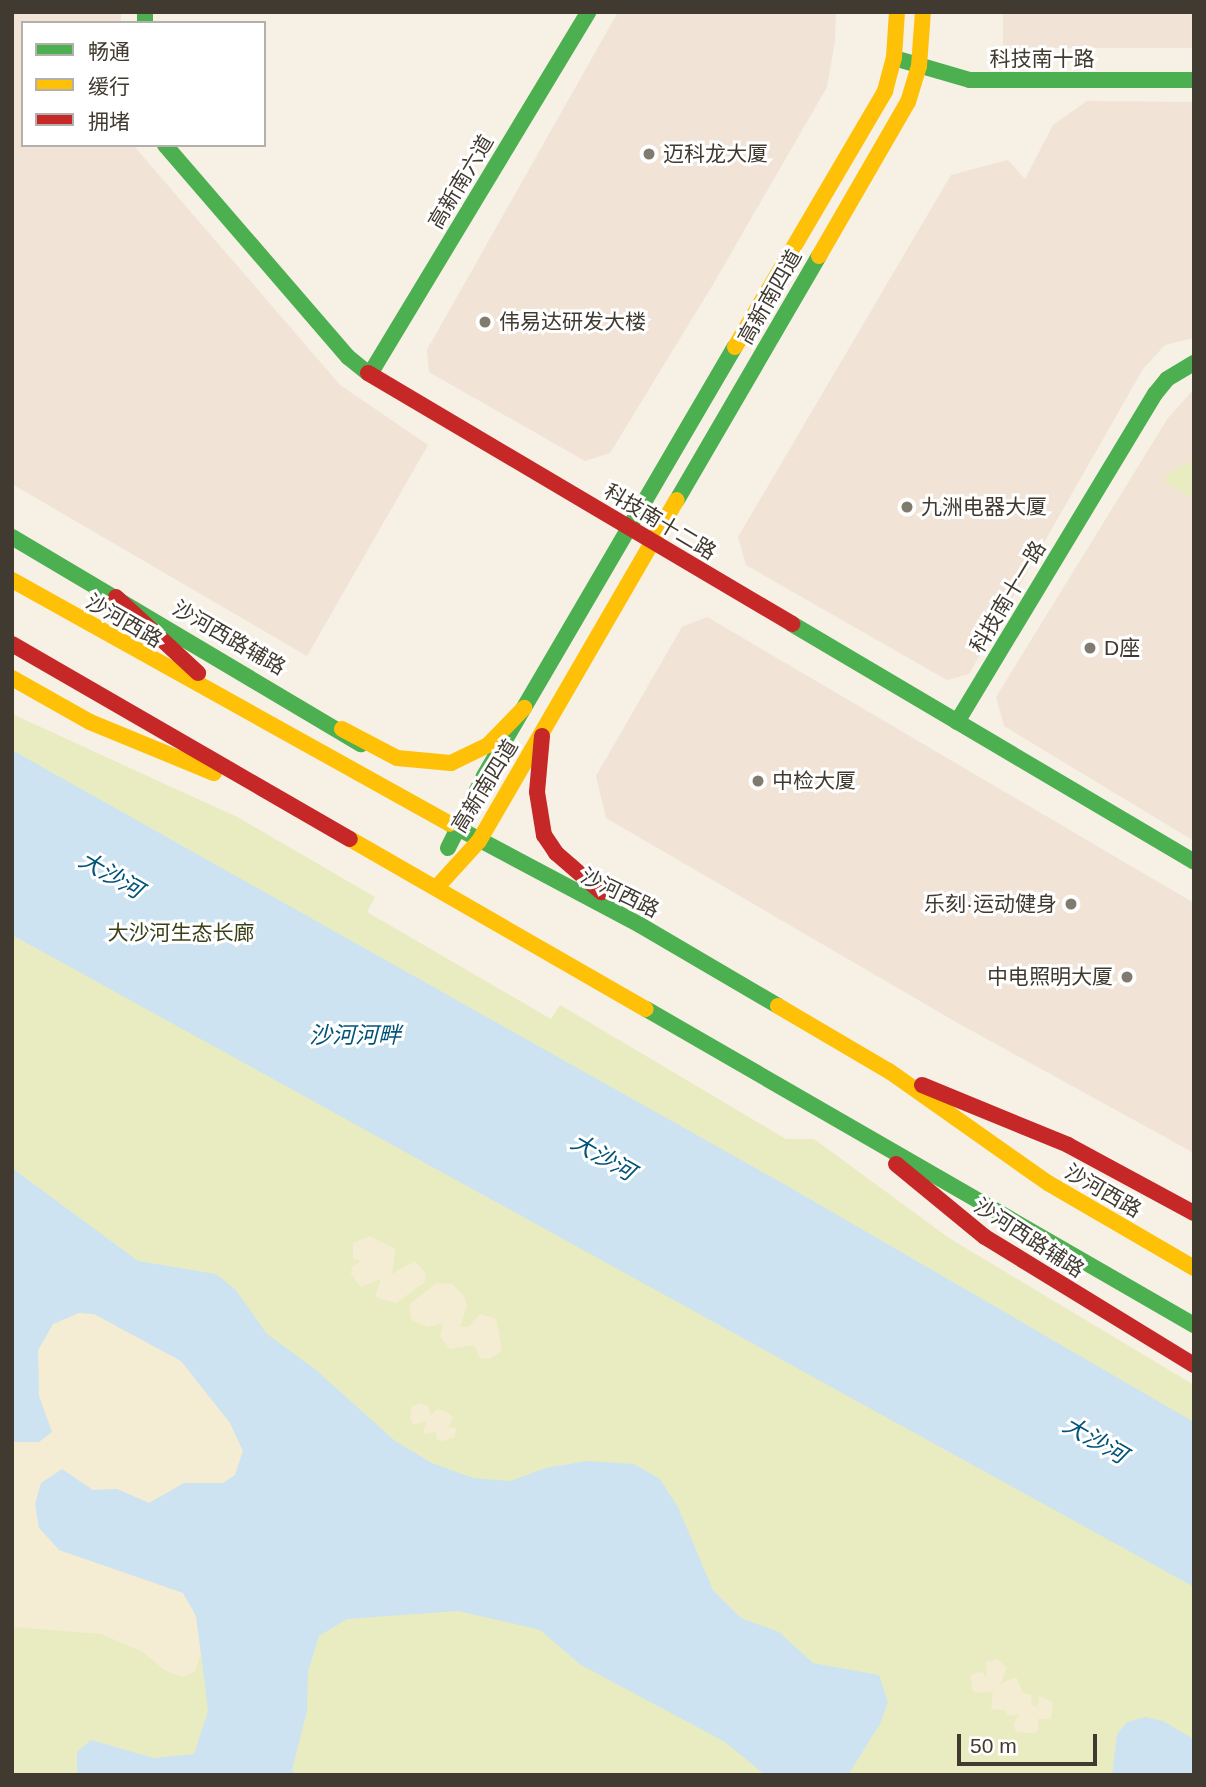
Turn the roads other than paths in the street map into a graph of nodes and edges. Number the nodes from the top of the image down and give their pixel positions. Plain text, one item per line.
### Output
1 (588, 12) edge
2 (897, 12) edge
3 (923, 12) edge
4 (895, 51) junction
5 (920, 59) junction
6 (1194, 63) edge
7 (1194, 80) edge
8 (167, 147) edge
9 (1194, 363) edge
10 (370, 374) junction
11 (630, 529) junction
12 (12, 537) edge
13 (653, 542) junction
14 (12, 580) edge
15 (116, 597) junction
16 (12, 644) edge
17 (12, 678) edge
18 (233, 706) junction
19 (524, 708) junction
20 (957, 722) junction
21 (342, 729) junction
22 (542, 736) junction
23 (405, 798) junction
24 (285, 800) junction
25 (454, 827) junction
26 (479, 841) junction
27 (1194, 862) edge
28 (437, 887) junction
29 (640, 925) junction
30 (889, 1072) junction
31 (852, 1129) junction
32 (1194, 1213) edge
33 (1194, 1268) edge
34 (1194, 1325) edge
35 (1190, 1363) edge

1 - 10 main road, 高新南六道
2 - 4 main road, 高新南四道
3 - 5 main road, 高新南四道
4 - 5 main road, 科技南十路
4 - 11 main road, 高新南四道
5 - 6 main road, 科技南十路
5 - 7 main road, 科技南十路
5 - 13 main road, 高新南四道
8 - 10 main road, 科技南十二路
9 - 20 main road, 科技南十一路
10 - 11 main road, 科技南十二路
11 - 13 main road, 科技南十二路
11 - 19 main road, 高新南四道
12 - 15 main road, 沙河西路辅路
13 - 20 main road, 科技南十二路
13 - 22 main road, 高新南四道
14 - 18 main road, 沙河西路
15 - 18 main road
15 - 21 main road, 沙河西路辅路
16 - 24 main road
17 - 24 main road
18 - 23 main road, 沙河西路
19 - 21 main road
19 - 25 main road, 高新南四道
20 - 27 main road, 科技南十二路
21 - 23 main road, 沙河西路辅路
22 - 26 main road, 高新南四道
22 - 29 main road
23 - 25 main road, 沙河西路
24 - 28 main road
25 - 26 main road, 沙河西路
25 - 28 main road, 高新南四道
26 - 28 main road, 高新南四道
26 - 29 main road, 沙河西路
28 - 31 main road
29 - 30 main road, 沙河西路
30 - 32 main road
30 - 33 main road, 沙河西路
31 - 34 main road
31 - 35 main road, 沙河西路辅路

